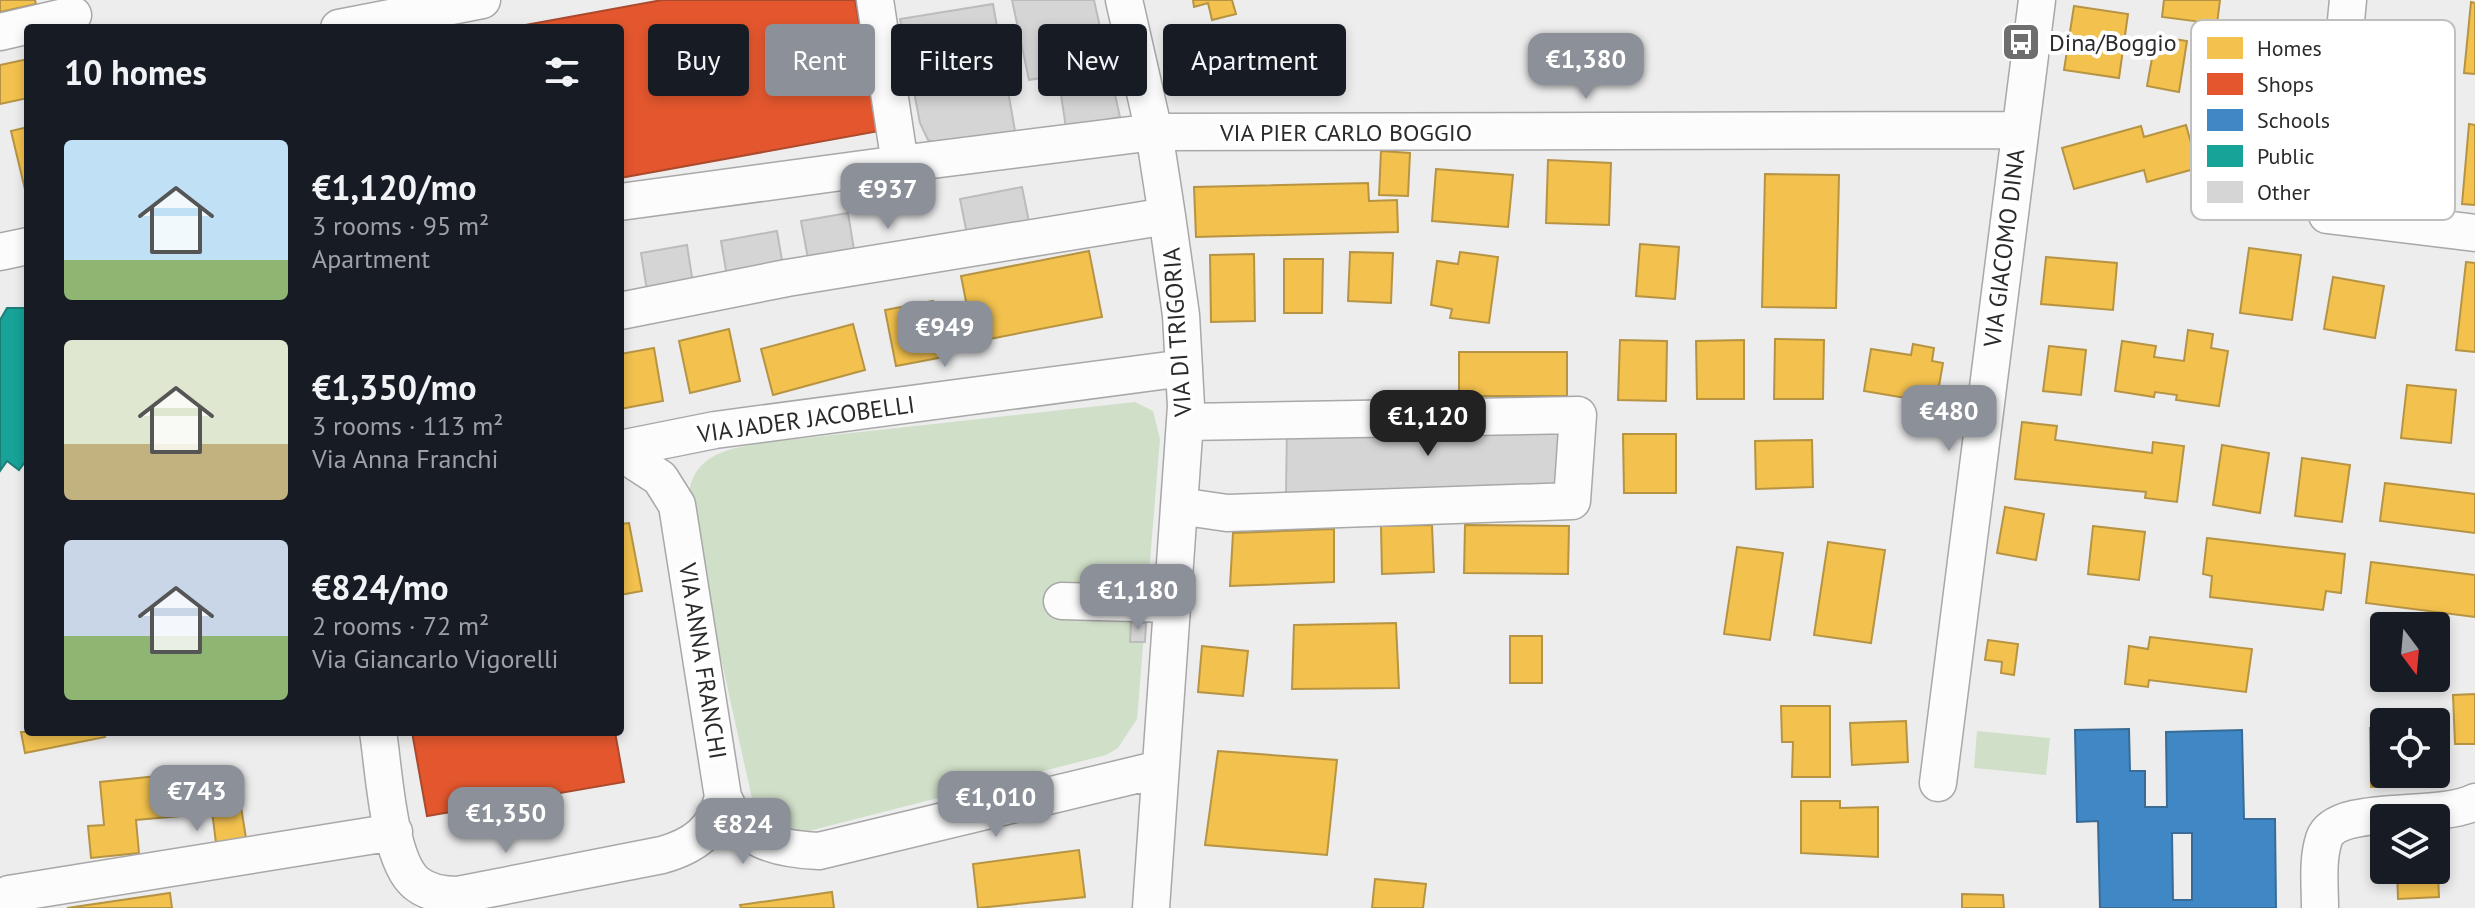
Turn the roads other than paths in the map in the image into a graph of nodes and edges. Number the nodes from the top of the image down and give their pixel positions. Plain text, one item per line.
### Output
1 (482, 0) edge
2 (875, 0) edge
3 (1124, 0) edge
4 (2037, 0) edge
5 (2348, 0) edge
6 (73, 14) edge
7 (2346, 20) edge
8 (32, 24) edge
9 (359, 24) edge
10 (24, 26) edge
11 (0, 32) edge
12 (2018, 130) junction
13 (1154, 132) junction
14 (900, 164) junction
15 (624, 201) edge
16 (1167, 216) junction
17 (2368, 220) edge
18 (2475, 233) edge
19 (24, 247) edge
20 (0, 252) edge
21 (624, 310) edge
22 (1184, 368) junction
23 (1185, 422) junction
24 (715, 430) junction
25 (624, 449) edge
26 (624, 453) edge
27 (677, 505) junction
28 (1179, 506) junction
29 (1062, 601) dead end
30 (1172, 604) junction
31 (379, 736) edge
32 (1160, 769) junction
33 (1938, 783) dead end
34 (723, 797) junction
35 (2475, 802) edge
36 (394, 832) junction
37 (9, 894) dead end
38 (1151, 908) edge
39 (2320, 908) edge

1 - 9 street
2 - 14 street
3 - 13 street, VIA DI TRIGORIA
4 - 12 street, VIA GIACOMO DINA
5 - 7 street
6 - 8 street
10 - 11 street
12 - 13 street, VIA PIER CARLO BOGGIO
12 - 33 street, VIA GIACOMO DINA
13 - 14 street, VIA PIER CARLO BOGGIO
13 - 16 street, VIA DI TRIGORIA
14 - 15 street, VIA PIER CARLO BOGGIO
16 - 21 street
16 - 22 street, VIA DI TRIGORIA
17 - 18 street
19 - 20 street
22 - 23 street, VIA DI TRIGORIA
22 - 24 street, VIA JADER JACOBELLI
23 - 28 street, VIA DI TRIGORIA
23 - 28 street
24 - 25 street, VIA JADER JACOBELLI
24 - 27 street, VIA ANNA FRANCHI
26 - 27 street, VIA ANNA FRANCHI
27 - 34 street, VIA ANNA FRANCHI
28 - 30 street, VIA DI TRIGORIA
29 - 30 street
30 - 32 street, VIA DI TRIGORIA
31 - 36 street
32 - 34 street
32 - 38 street, VIA DI TRIGORIA
34 - 36 street
35 - 39 street
36 - 37 street

